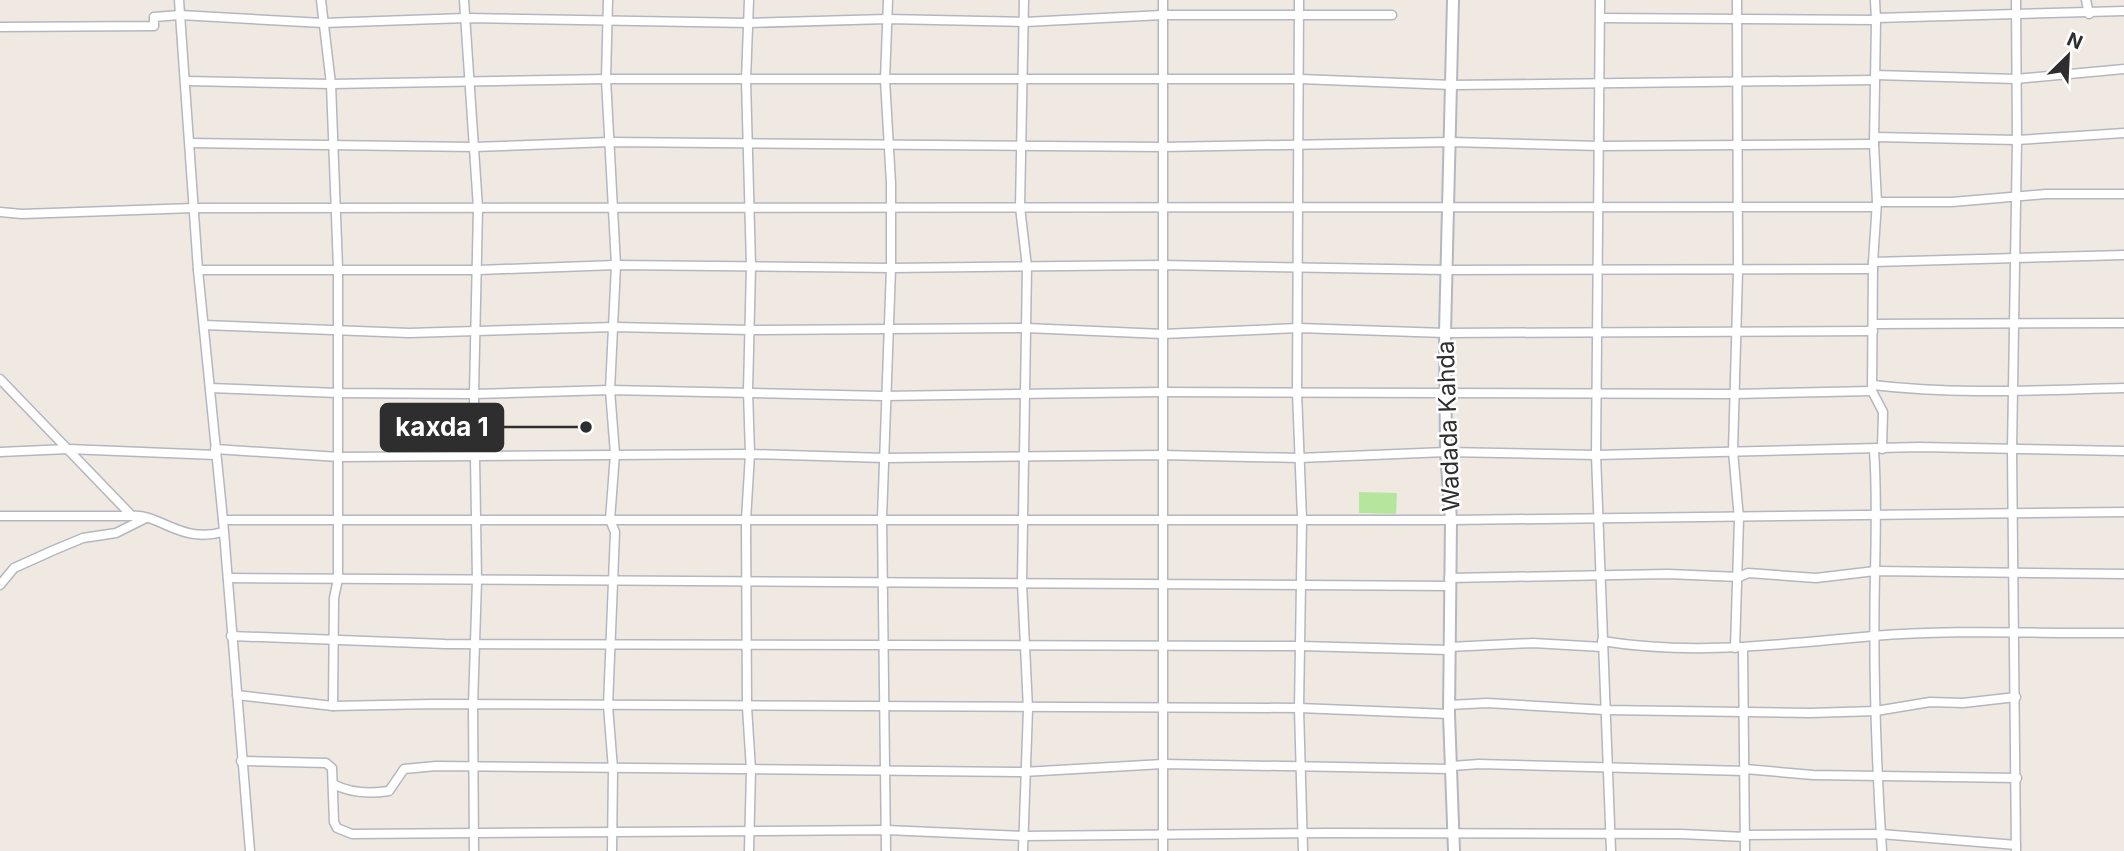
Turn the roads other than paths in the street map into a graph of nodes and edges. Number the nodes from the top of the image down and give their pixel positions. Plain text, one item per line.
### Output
1 (179, 0) edge
2 (321, 0) edge
3 (464, 0) edge
4 (608, 0) edge
5 (749, 0) edge
6 (888, 0) edge
7 (1024, 0) edge
8 (1163, 0) edge
9 (1299, 0) edge
10 (1453, 0) edge
11 (1600, 0) edge
12 (1737, 0) edge
13 (1875, 0) edge
14 (2016, 0) edge
15 (2086, 0) edge
16 (2124, 11) edge
17 (2017, 14) junction
18 (2089, 14) junction
19 (180, 15) junction
20 (1163, 15) junction
21 (1392, 15) dead end
22 (1299, 16) junction
23 (466, 18) junction
24 (1601, 18) junction
25 (1738, 18) junction
26 (887, 19) junction
27 (1876, 19) junction
28 (1025, 22) junction
29 (323, 23) junction
30 (608, 23) junction
31 (749, 23) junction
32 (0, 27) edge
33 (2124, 69) edge
34 (1875, 77) junction
35 (606, 79) junction
36 (1024, 79) junction
37 (1162, 79) junction
38 (1300, 79) junction
39 (2016, 79) junction
40 (746, 80) junction
41 (885, 80) junction
42 (1739, 80) junction
43 (187, 81) junction
44 (468, 81) junction
45 (1600, 81) junction
46 (331, 84) junction
47 (1452, 85) junction
48 (2124, 133) edge
49 (1874, 140) junction
50 (2017, 140) junction
51 (610, 142) junction
52 (1451, 142) junction
53 (190, 143) junction
54 (747, 143) junction
55 (887, 144) junction
56 (1300, 144) junction
57 (333, 145) junction
58 (1022, 145) junction
59 (1600, 146) junction
60 (1739, 146) junction
61 (474, 147) junction
62 (1162, 147) junction
63 (2124, 194) edge
64 (2014, 198) junction
65 (1876, 204) junction
66 (1020, 207) junction
67 (1299, 207) junction
68 (1449, 207) junction
69 (194, 208) junction
70 (334, 208) junction
71 (478, 208) junction
72 (614, 208) junction
73 (750, 208) junction
74 (890, 208) junction
75 (1162, 208) junction
76 (1600, 208) junction
77 (1738, 208) junction
78 (0, 212) edge
79 (2124, 256) edge
80 (2014, 261) junction
81 (616, 265) junction
82 (1161, 265) junction
83 (1873, 265) junction
84 (751, 266) junction
85 (1027, 267) junction
86 (1299, 267) junction
87 (338, 268) junction
88 (891, 268) junction
89 (198, 270) junction
90 (479, 270) junction
91 (1447, 270) junction
92 (1599, 271) junction
93 (1738, 271) junction
94 (2013, 323) junction
95 (2124, 323) edge
96 (204, 325) junction
97 (614, 327) junction
98 (1026, 328) junction
99 (1298, 328) junction
100 (1873, 328) junction
101 (477, 330) junction
102 (749, 330) junction
103 (888, 330) junction
104 (336, 331) junction
105 (1445, 332) junction
106 (1598, 333) junction
107 (1737, 333) junction
108 (1163, 334) junction
109 (0, 379) edge
110 (210, 388) junction
111 (1872, 388) junction
112 (2124, 388) edge
113 (610, 390) junction
114 (748, 391) junction
115 (2012, 391) junction
116 (1161, 392) junction
117 (1297, 392) junction
118 (338, 393) junction
119 (474, 394) junction
120 (1023, 394) junction
121 (1447, 394) junction
122 (1598, 394) junction
123 (1735, 394) junction
124 (884, 396) junction
125 (68, 449) junction
126 (1878, 449) junction
127 (1733, 451) junction
128 (2012, 451) junction
129 (2124, 451) edge
130 (0, 452) edge
131 (216, 452) junction
132 (1446, 452) junction
133 (615, 454) junction
134 (750, 454) junction
135 (1162, 455) junction
136 (1597, 455) junction
137 (339, 457) junction
138 (474, 457) junction
139 (885, 458) junction
140 (1023, 458) junction
141 (1299, 458) junction
142 (2124, 512) edge
143 (2015, 513) junction
144 (0, 516) edge
145 (132, 516) junction
146 (1878, 517) junction
147 (146, 518) junction
148 (882, 519) junction
149 (1025, 519) junction
150 (1163, 519) junction
151 (1302, 519) junction
152 (1601, 519) junction
153 (1739, 519) junction
154 (223, 520) junction
155 (337, 520) junction
156 (474, 520) junction
157 (610, 520) junction
158 (746, 520) junction
159 (1451, 520) junction
160 (223, 532) junction
161 (1875, 571) junction
162 (2012, 571) junction
163 (2124, 574) edge
164 (1601, 576) junction
165 (1738, 577) junction
166 (228, 578) junction
167 (338, 579) junction
168 (477, 580) junction
169 (612, 580) junction
170 (748, 582) junction
171 (1450, 582) junction
172 (882, 583) junction
173 (1021, 583) junction
174 (1163, 584) junction
175 (0, 585) edge
176 (1302, 585) junction
177 (2124, 633) edge
178 (2013, 634) junction
179 (231, 636) junction
180 (1875, 636) junction
181 (335, 641) junction
182 (476, 642) junction
183 (610, 643) junction
184 (748, 643) junction
185 (883, 644) junction
186 (1602, 644) junction
187 (1023, 645) junction
188 (1163, 646) junction
189 (1300, 646) junction
190 (1449, 648) junction
191 (1739, 649) junction
192 (237, 695) junction
193 (2016, 697) junction
194 (473, 705) junction
195 (333, 706) junction
196 (608, 706) junction
197 (885, 706) junction
198 (747, 707) junction
199 (1162, 708) junction
200 (1299, 708) junction
201 (1028, 709) junction
202 (1449, 709) junction
203 (1605, 710) junction
204 (1876, 711) junction
205 (1744, 713) junction
206 (242, 761) junction
207 (1163, 764) junction
208 (1300, 765) junction
209 (1452, 767) junction
210 (473, 768) junction
211 (1607, 768) junction
212 (613, 769) junction
213 (885, 769) junction
214 (751, 770) junction
215 (1745, 770) junction
216 (1023, 772) junction
217 (1878, 775) junction
218 (2017, 778) junction
219 (333, 785) junction
220 (886, 830) junction
221 (474, 831) junction
222 (613, 832) junction
223 (748, 832) junction
224 (1303, 833) junction
225 (1881, 834) junction
226 (1163, 835) junction
227 (1455, 835) junction
228 (1612, 835) junction
229 (1023, 836) junction
230 (1745, 836) junction
231 (2016, 848) edge
232 (250, 851) edge
233 (474, 851) edge
234 (612, 851) edge
235 (749, 851) edge
236 (886, 851) edge
237 (1023, 851) edge
238 (1163, 851) edge
239 (1303, 851) edge
240 (1454, 851) edge
241 (1611, 851) edge
242 (1745, 851) edge
243 (1882, 851) edge

1 - 19 street
2 - 29 street
3 - 23 street
4 - 30 street
5 - 31 street
6 - 26 street
7 - 28 street
8 - 20 street
9 - 22 street
10 - 47 main road, Wadada Kahda
11 - 24 street
12 - 25 street
13 - 27 street
14 - 17 street
15 - 18 street
16 - 18 street
17 - 18 street
17 - 27 street
17 - 39 street
19 - 29 street
19 - 32 street
19 - 43 street
20 - 22 street
20 - 28 street
20 - 37 street
21 - 22 street
22 - 38 street
23 - 29 street
23 - 30 street
23 - 44 street
24 - 25 street
24 - 45 street
25 - 27 street
25 - 42 street
26 - 28 street
26 - 31 street
26 - 41 street
27 - 34 street
28 - 36 street
29 - 46 street
30 - 31 street
30 - 35 street
31 - 40 street
33 - 39 street
34 - 39 street
34 - 42 street
34 - 49 street
35 - 40 street
35 - 44 street
35 - 51 street
36 - 37 street
36 - 41 street
36 - 58 street
37 - 38 street
37 - 62 street
38 - 47 street
38 - 56 street
39 - 50 street
40 - 41 street
40 - 54 street
41 - 55 street
42 - 45 street
42 - 60 street
43 - 46 street
43 - 53 street
44 - 46 street
44 - 61 street
45 - 47 street
45 - 59 street
46 - 57 street
47 - 52 main road, Wadada Kahda
48 - 50 street
49 - 50 street
49 - 60 street
49 - 65 street
50 - 64 street
51 - 54 street
51 - 61 street
51 - 72 street
52 - 56 street
52 - 59 street
52 - 68 main road, Wadada Kahda
53 - 57 street
53 - 69 street
54 - 55 street
54 - 73 street
55 - 58 street
55 - 74 street
56 - 62 street
56 - 67 street
57 - 61 street
57 - 70 street
58 - 62 street
58 - 66 street
59 - 60 street
59 - 76 street
60 - 77 street
61 - 71 street
62 - 75 street
63 - 64 street
64 - 65 street
64 - 80 street
65 - 77 street
65 - 83 street
66 - 74 street
66 - 75 street
66 - 85 street
67 - 68 street
67 - 75 street
67 - 86 street
68 - 76 street
68 - 91 main road, Wadada Kahda
69 - 70 street
69 - 78 street
69 - 89 street
70 - 71 street
70 - 87 street
71 - 72 street
71 - 90 street
72 - 73 street
72 - 81 street
73 - 74 street
73 - 84 street
74 - 88 street
75 - 82 street
76 - 77 street
76 - 92 street
77 - 93 street
79 - 80 street
80 - 83 street
80 - 94 street
81 - 84 street
81 - 90 street
81 - 97 street
82 - 85 street
82 - 86 street
82 - 108 street
83 - 93 street
83 - 100 street
84 - 88 street
84 - 102 street
85 - 88 street
85 - 98 street
86 - 91 street
86 - 99 street
87 - 89 street
87 - 90 street
87 - 104 street
88 - 103 street
89 - 96 street
90 - 101 street
91 - 92 street
91 - 105 main road, Wadada Kahda
92 - 93 street
92 - 106 street
93 - 107 street
94 - 95 street
94 - 100 street
94 - 115 street
96 - 104 street
96 - 110 street
97 - 101 street
97 - 102 street
97 - 113 street
98 - 103 street
98 - 108 street
98 - 120 street
99 - 105 street
99 - 108 street
99 - 117 street
100 - 107 street
100 - 111 street
101 - 104 street
101 - 119 street
102 - 103 street
102 - 114 street
103 - 124 street
104 - 118 street
105 - 106 street
105 - 121 main road, Wadada Kahda
106 - 107 street
106 - 122 street
107 - 123 street
108 - 116 street
109 - 125 street
110 - 118 street
110 - 131 street
111 - 115 street
111 - 123 street
111 - 126 street
112 - 115 street
113 - 114 street
113 - 119 street
113 - 133 street
114 - 124 street
114 - 134 street
115 - 128 street
116 - 117 street
116 - 120 street
116 - 135 street
117 - 121 street
117 - 141 street
118 - 119 street
118 - 137 street
119 - 138 street
120 - 124 street
120 - 140 street
121 - 122 street
121 - 132 main road, Wadada Kahda
122 - 123 street
122 - 136 street
123 - 127 street
124 - 139 street
125 - 130 street
125 - 131 street
125 - 145 street
126 - 127 street
126 - 128 street
126 - 146 street
127 - 136 street
127 - 153 street
128 - 129 street
128 - 143 street
131 - 137 street
131 - 154 street
132 - 136 street
132 - 141 street
132 - 159 main road, Wadada Kahda
133 - 134 street
133 - 138 street
133 - 157 street
134 - 139 street
134 - 158 street
135 - 140 street
135 - 141 street
135 - 150 street
136 - 152 street
137 - 138 street
137 - 155 street
138 - 156 street
139 - 140 street
139 - 148 street
140 - 149 street
141 - 151 street
142 - 143 street
143 - 146 street
143 - 162 street
144 - 145 street
145 - 147 street
146 - 153 street
146 - 161 street
147 - 160 street
147 - 175 street
148 - 149 street
148 - 158 street
148 - 172 street
149 - 150 street
149 - 173 street
150 - 151 street
150 - 174 street
151 - 159 street
151 - 176 street
152 - 153 street
152 - 159 street
152 - 164 street
153 - 165 street
154 - 155 street
154 - 160 street
155 - 156 street
155 - 167 street
156 - 157 street
156 - 168 street
157 - 158 street
157 - 169 street
158 - 170 street
159 - 171 main road, Wadada Kahda
160 - 166 street
161 - 162 street
161 - 165 street
161 - 180 street
162 - 163 street
162 - 178 street
164 - 165 street
164 - 171 street
164 - 186 street
165 - 191 street
166 - 167 street
166 - 179 street
167 - 168 street
167 - 181 street
168 - 169 street
168 - 182 street
169 - 170 street
169 - 183 street
170 - 172 street
170 - 184 street
171 - 176 street
171 - 190 main road, Wadada Kahda
172 - 173 street
172 - 185 street
173 - 174 street
173 - 187 street
174 - 176 street
174 - 188 street
176 - 189 street
177 - 178 street
178 - 180 street
178 - 193 street
179 - 181 street
179 - 192 street
180 - 191 street
180 - 204 street
181 - 182 street
181 - 195 street
182 - 183 street
182 - 194 street
183 - 184 street
183 - 196 street
184 - 185 street
184 - 198 street
185 - 187 street
185 - 197 street
186 - 190 street
186 - 191 street
186 - 203 street
187 - 188 street
187 - 201 street
188 - 189 street
188 - 199 street
189 - 190 street
189 - 200 street
190 - 202 main road, Wadada Kahda
191 - 205 street
192 - 195 street
192 - 206 street
193 - 204 street
193 - 218 street
194 - 195 street
194 - 196 street
194 - 210 street
196 - 198 street
196 - 212 street
197 - 198 street
197 - 201 street
197 - 213 street
198 - 214 street
199 - 200 street
199 - 201 street
199 - 207 street
200 - 202 street
200 - 208 street
201 - 216 street
202 - 203 street
202 - 209 main road, Wadada Kahda
203 - 205 street
203 - 211 street
204 - 205 street
204 - 217 street
205 - 215 street
206 - 219 street
206 - 232 street
207 - 208 street
207 - 216 street
207 - 226 street
208 - 209 street
208 - 224 street
209 - 211 street
209 - 227 main road, Wadada Kahda
210 - 212 street
210 - 219 street
210 - 221 street
211 - 215 street
211 - 228 street
212 - 214 street
212 - 222 street
213 - 214 street
213 - 216 street
213 - 220 street
214 - 223 street
215 - 217 street
215 - 230 street
216 - 229 street
217 - 218 street
217 - 225 street
218 - 231 street
219 - 221 street
220 - 223 street
220 - 229 street
220 - 236 street
221 - 222 street
221 - 233 street
222 - 223 street
222 - 234 street
223 - 235 street
224 - 226 street
224 - 227 street
224 - 239 street
225 - 230 street
225 - 231 street
225 - 243 street
226 - 229 street
226 - 238 street
227 - 228 street
227 - 240 main road, Wadada Kahda
228 - 230 street
228 - 241 street
229 - 237 street
230 - 242 street

